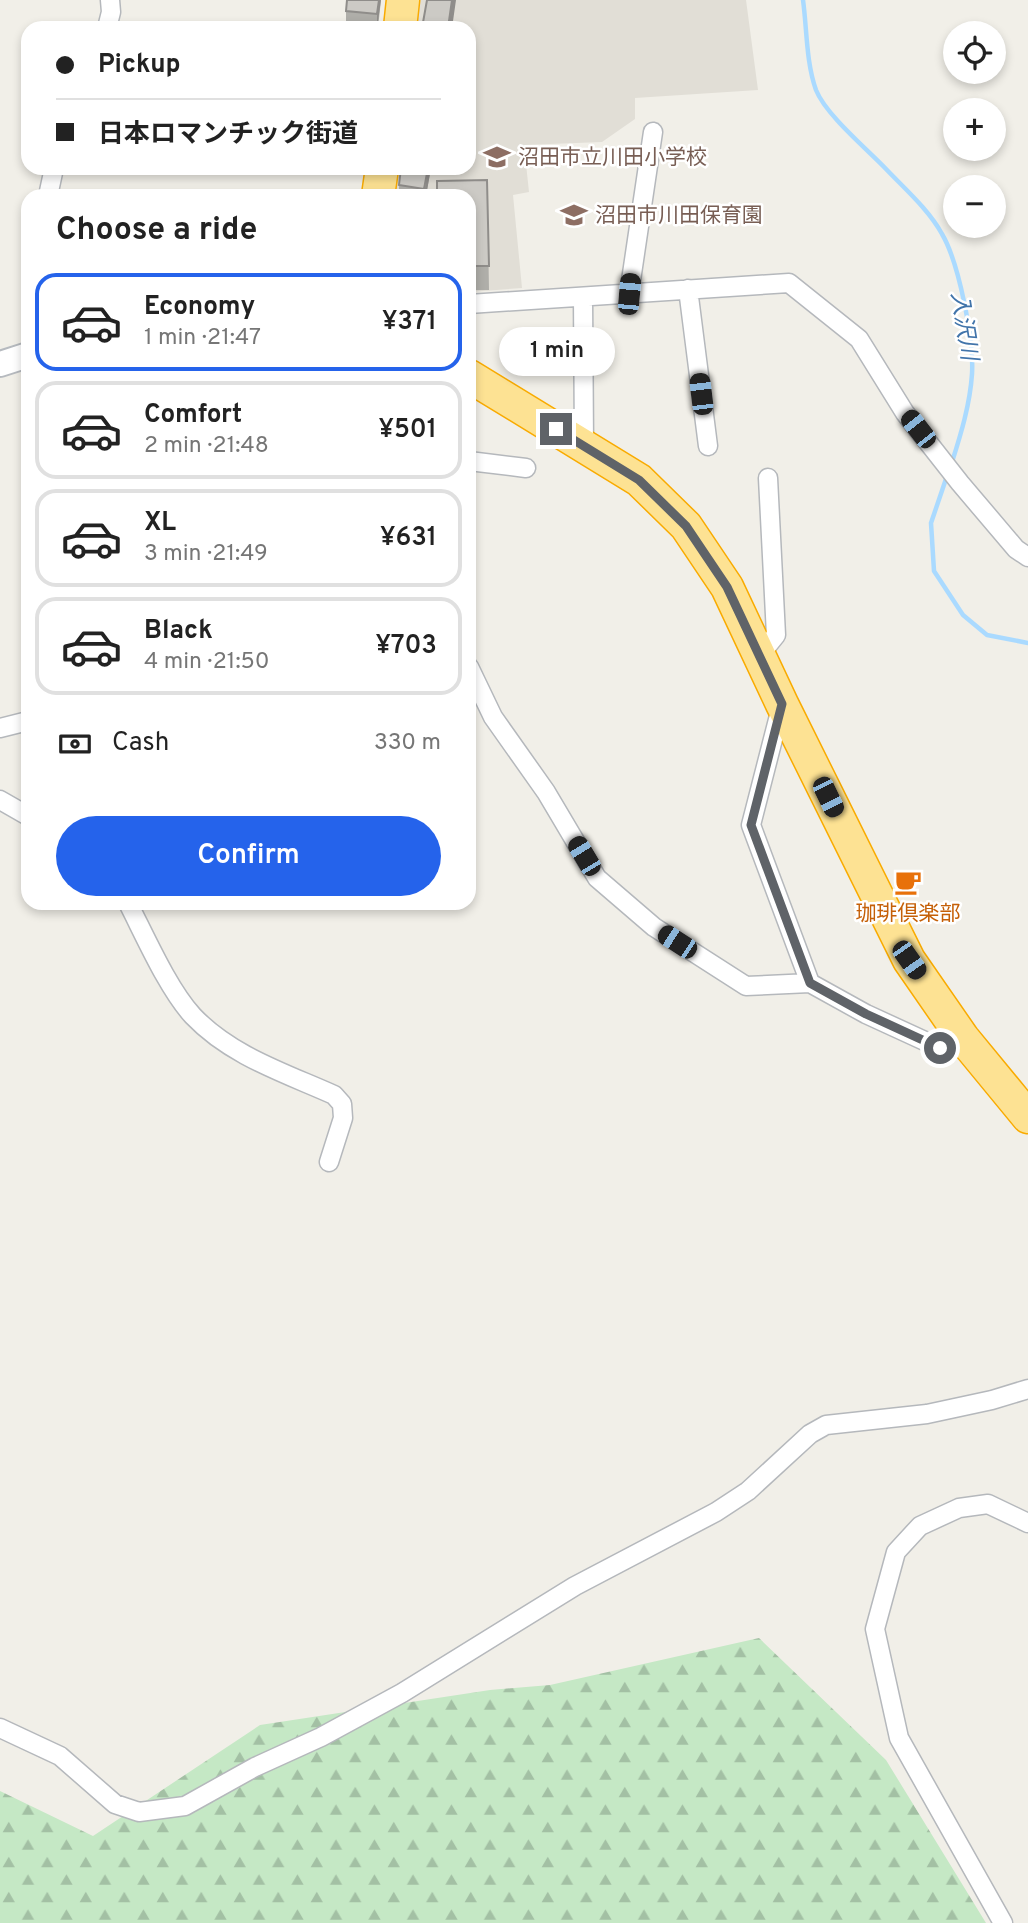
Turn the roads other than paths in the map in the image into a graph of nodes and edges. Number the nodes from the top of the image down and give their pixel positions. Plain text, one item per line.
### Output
1 (110, 0) edge
2 (403, 0) edge
3 (109, 21) edge
4 (401, 21) edge
5 (653, 132) dead end
6 (688, 289) junction
7 (629, 294) junction
8 (583, 297) junction
9 (476, 304) edge
10 (21, 358) edge
11 (0, 365) edge
12 (476, 380) edge
13 (584, 446) junction
14 (708, 446) dead end
15 (476, 462) edge
16 (526, 468) dead end
17 (768, 478) dead end
18 (1028, 557) edge
19 (759, 656) junction
20 (476, 682) edge
21 (782, 704) junction
22 (21, 723) edge
23 (0, 728) edge
24 (0, 800) edge
25 (21, 812) edge
26 (132, 910) edge
27 (810, 983) junction
28 (963, 1038) junction
29 (1028, 1117) edge
30 (330, 1163) dead end
31 (1028, 1389) edge
32 (1028, 1522) edge
33 (0, 1728) edge
34 (1003, 1923) edge

1 - 3 street
2 - 4 highway
5 - 7 street
6 - 7 street
6 - 14 street
6 - 18 street
7 - 8 street
8 - 9 street
8 - 13 street
10 - 11 main road
12 - 13 highway
13 - 19 highway
15 - 16 street
17 - 19 street
19 - 21 highway
20 - 27 street
21 - 27 street
21 - 28 highway
22 - 23 street
24 - 25 street
26 - 30 street
27 - 28 street
28 - 29 highway
31 - 33 street
32 - 34 street

